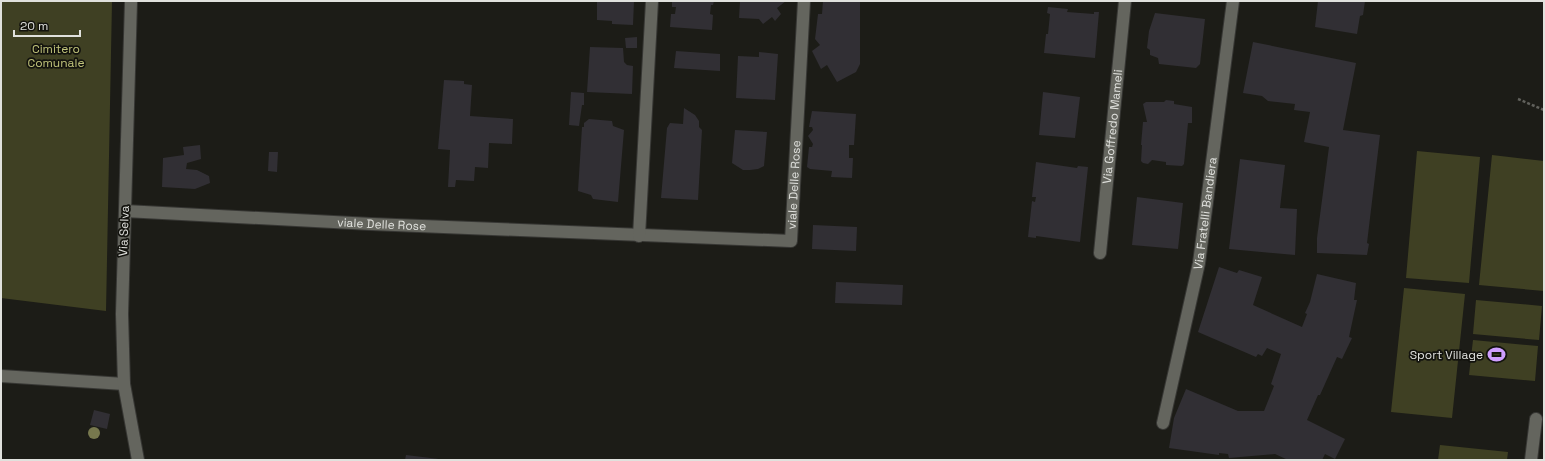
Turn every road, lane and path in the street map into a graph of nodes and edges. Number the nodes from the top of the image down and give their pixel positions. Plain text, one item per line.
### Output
1 (131, 1) edge
2 (652, 1) edge
3 (804, 1) edge
4 (1125, 1) edge
5 (1233, 1) edge
6 (1518, 99) dead end
7 (1544, 110) edge
8 (125, 211) junction
9 (639, 236) junction
10 (1100, 253) dead end
11 (1, 376) edge
12 (124, 384) junction
13 (1536, 419) dead end
14 (1163, 423) dead end
15 (138, 460) edge
16 (1531, 460) edge

1 - 8 street, Via Selva
2 - 9 street
3 - 9 street, viale Delle Rose
4 - 10 street, Via Goffredo Mameli
5 - 14 street, Via Fratelli Bandiera
6 - 7 path
8 - 9 street, viale Delle Rose
8 - 12 street, Via Selva
11 - 12 street
12 - 15 street, Via Selva
13 - 16 street

